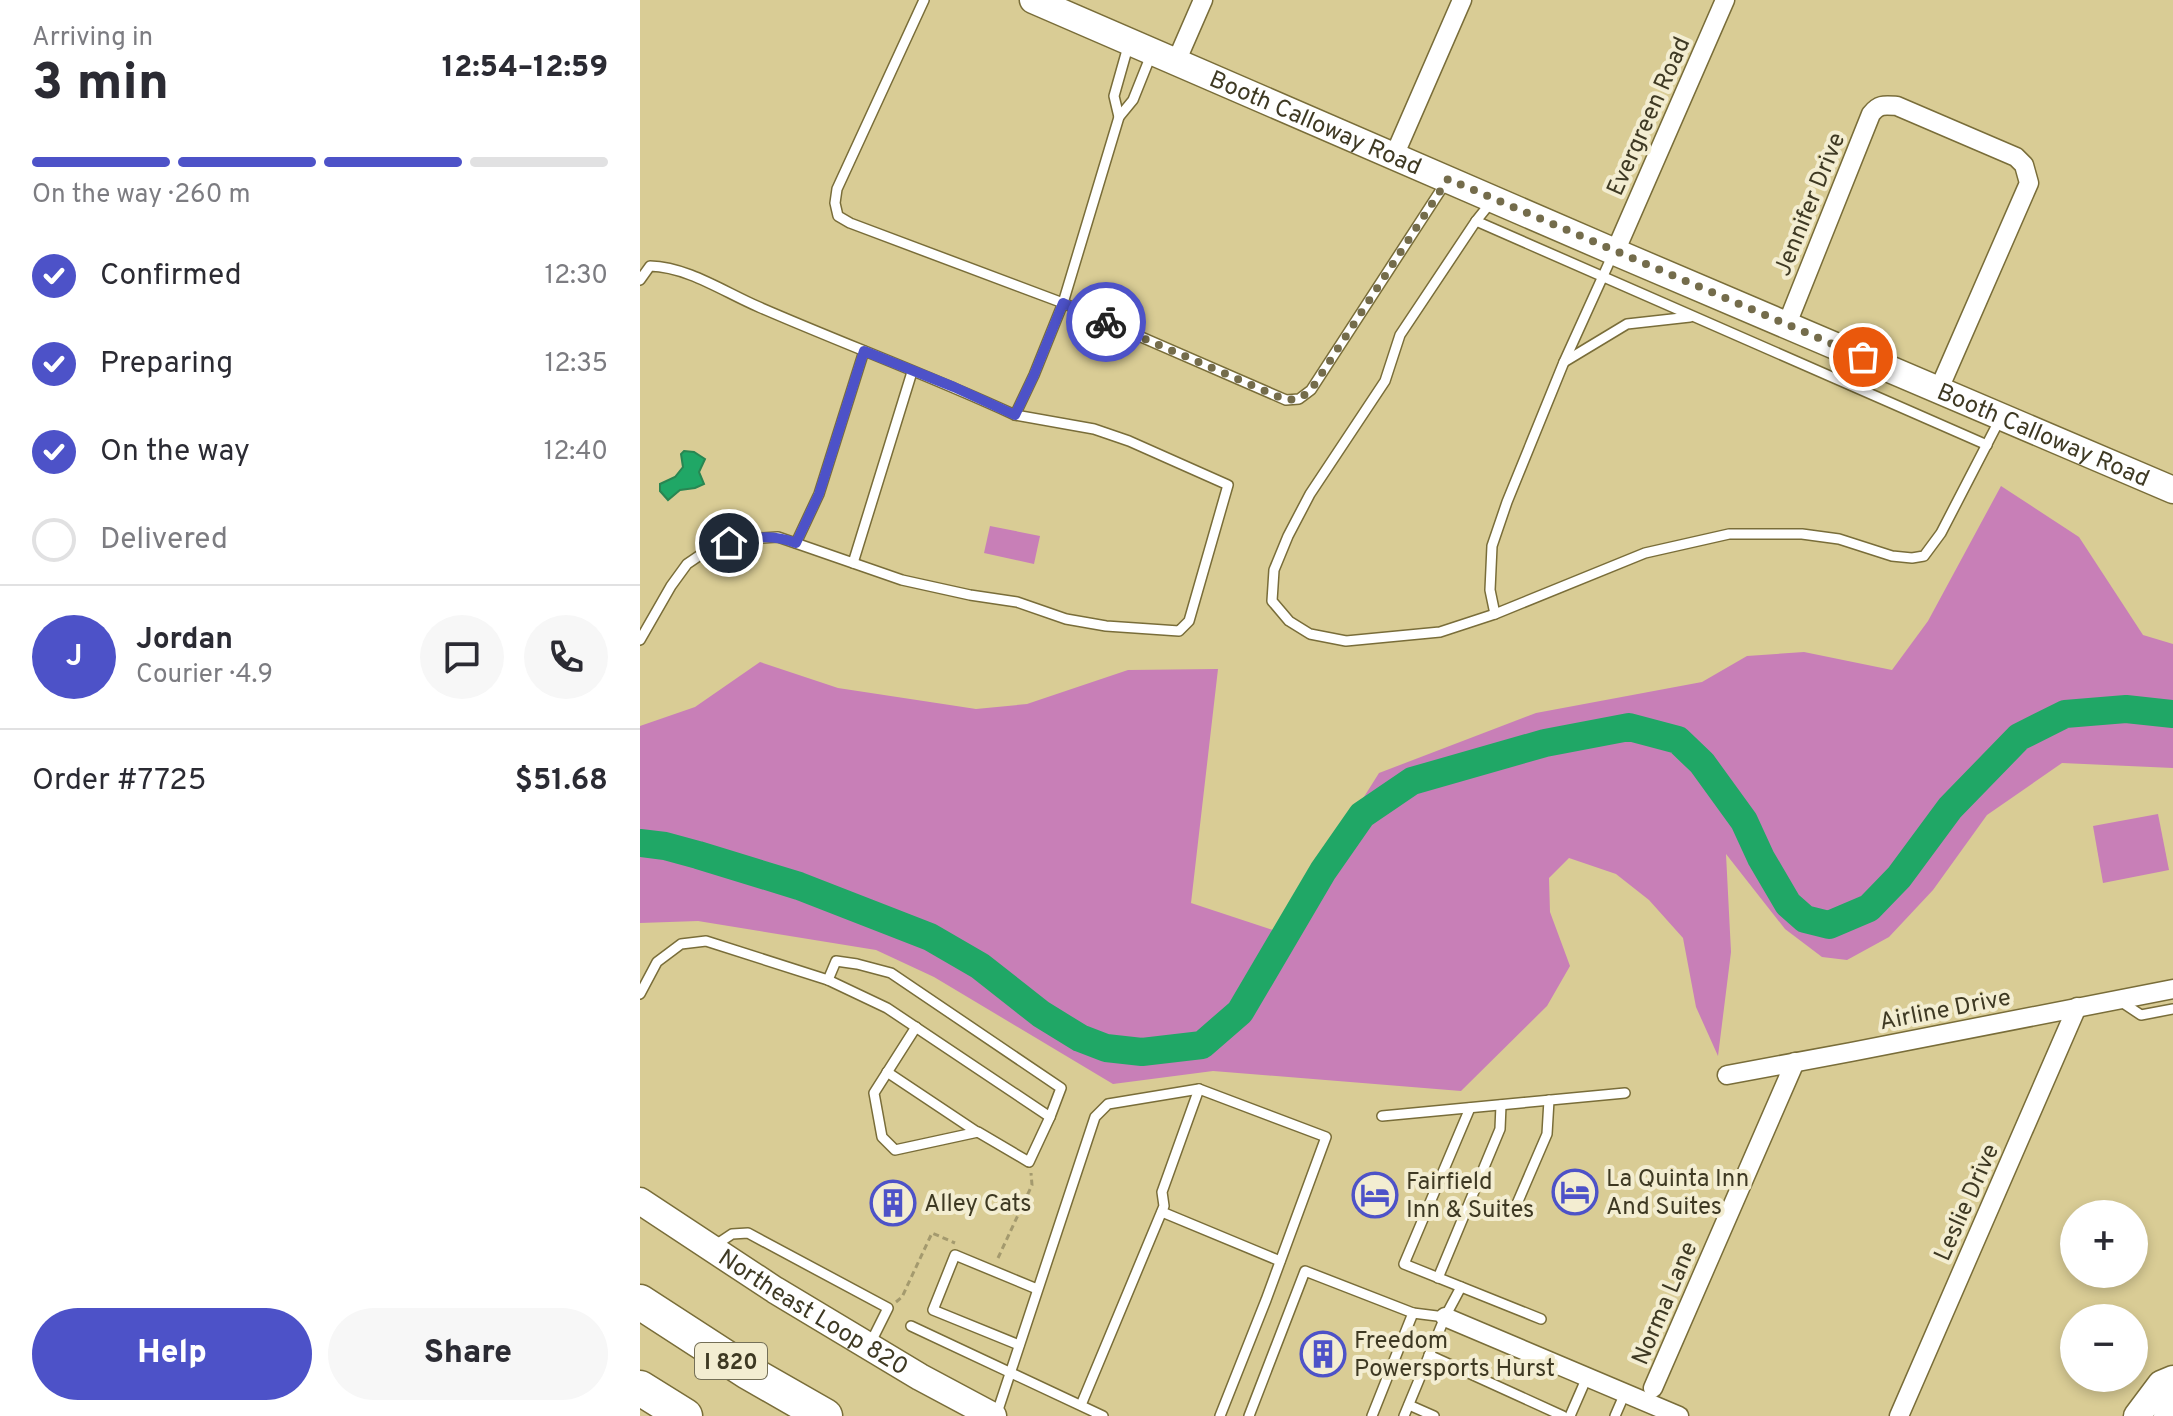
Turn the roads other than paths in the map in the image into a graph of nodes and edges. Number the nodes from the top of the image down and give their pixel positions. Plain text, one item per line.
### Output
1 (924, 0) edge
2 (1033, 0) edge
3 (1203, 0) edge
4 (1462, 0) edge
5 (1725, 0) edge
6 (1153, 52) junction
7 (1119, 117) junction
8 (1394, 156) junction
9 (1448, 179) junction
10 (1494, 199) junction
11 (1476, 221) junction
12 (1615, 252) junction
13 (1602, 278) junction
14 (640, 280) edge
15 (1063, 303) junction
16 (1693, 316) junction
17 (1787, 324) junction
18 (864, 351) junction
19 (1564, 362) junction
20 (912, 372) junction
21 (1939, 389) junction
22 (1015, 415) junction
23 (2002, 416) junction
24 (1987, 445) junction
25 (2173, 490) edge
26 (796, 543) junction
27 (853, 563) junction
28 (1495, 614) junction
29 (640, 640) edge
30 (828, 980) junction
31 (2173, 989) edge
32 (640, 994) edge
33 (2117, 999) junction
34 (2077, 1007) junction
35 (2173, 1009) edge
36 (916, 1027) junction
37 (1795, 1062) junction
38 (887, 1072) junction
39 (1727, 1075) dead end
40 (1199, 1089) junction
41 (1625, 1093) dead end
42 (1549, 1100) junction
43 (1501, 1105) junction
44 (1470, 1108) junction
45 (1382, 1116) dead end
46 (1050, 1117) junction
47 (978, 1132) junction
48 (640, 1201) edge
49 (1516, 1206) dead end
50 (1162, 1212) junction
51 (711, 1248) junction
52 (1280, 1261) junction
53 (1438, 1278) junction
54 (1461, 1287) junction
55 (1037, 1289) junction
56 (640, 1302) edge
57 (1413, 1313) junction
58 (1445, 1317) junction
59 (1541, 1319) dead end
60 (911, 1326) dead end
61 (1019, 1345) junction
62 (869, 1346) junction
63 (1429, 1355) junction
64 (1010, 1371) junction
65 (1587, 1377) junction
66 (2173, 1379) edge
67 (640, 1388) edge
68 (1653, 1388) dead end
69 (1625, 1393) junction
70 (2173, 1398) edge
71 (1081, 1405) junction
72 (1409, 1405) junction
73 (1669, 1414) edge
74 (685, 1416) edge
75 (825, 1416) edge
76 (994, 1416) edge
77 (1103, 1416) edge
78 (1220, 1416) edge
79 (1249, 1416) edge
80 (1372, 1416) edge
81 (1404, 1416) edge
82 (1434, 1416) edge
83 (1563, 1416) edge
84 (1570, 1416) edge
85 (1615, 1416) edge
86 (1899, 1416) edge
87 (2137, 1416) edge
88 (2167, 1416) edge

1 - 15 lane
2 - 6 street, Booth Calloway Road
3 - 6 street
4 - 8 street
5 - 12 street, Evergreen Road
6 - 7 lane
6 - 7 lane
6 - 8 street, Booth Calloway Road
7 - 15 lane
8 - 9 street, Booth Calloway Road
9 - 10 street, Booth Calloway Road
9 - 15 lane
10 - 11 lane
10 - 12 street, Booth Calloway Road
11 - 13 lane
11 - 28 lane
12 - 13 lane
12 - 17 street, Booth Calloway Road
13 - 16 lane
13 - 19 lane
14 - 18 lane
15 - 22 lane
16 - 19 lane
16 - 24 lane
17 - 21 street, Booth Calloway Road
17 - 21 street, Jennifer Drive
18 - 20 lane
18 - 26 lane
19 - 28 lane
20 - 22 lane
20 - 27 lane
21 - 23 street, Booth Calloway Road
22 - 27 lane
23 - 24 lane
23 - 25 street, Booth Calloway Road
24 - 28 lane
26 - 27 lane
26 - 29 lane
30 - 32 lane
30 - 36 lane
30 - 46 lane
31 - 33 street, Airline Drive
33 - 34 street, Airline Drive
33 - 35 lane
34 - 37 street, Airline Drive
34 - 86 street, Leslie Drive
36 - 38 lane
36 - 46 lane
37 - 39 street, Airline Drive
37 - 68 street, Norma Lane
38 - 47 lane
38 - 47 lane
40 - 50 lane
40 - 52 lane
40 - 55 lane
41 - 42 lane
42 - 43 lane
42 - 49 lane
43 - 44 lane
43 - 53 lane
44 - 45 lane
44 - 53 lane
46 - 47 lane
48 - 51 street, Northeast Loop 820
50 - 52 lane
50 - 71 lane
51 - 62 street, Northeast Loop 820
51 - 62 lane
52 - 78 lane
53 - 54 lane
54 - 58 lane
54 - 59 lane
55 - 61 lane
55 - 61 lane
56 - 75 highway, I 820
57 - 58 lane
57 - 79 lane
57 - 80 lane
58 - 63 lane
58 - 65 street
60 - 64 lane
61 - 64 lane
62 - 76 street, Northeast Loop 820
63 - 72 lane
63 - 83 lane
64 - 71 lane
64 - 76 lane
65 - 69 street
65 - 84 lane
66 - 87 street
67 - 74 highway
69 - 73 street
69 - 85 lane
70 - 88 street
71 - 77 lane
72 - 81 lane
72 - 82 lane

